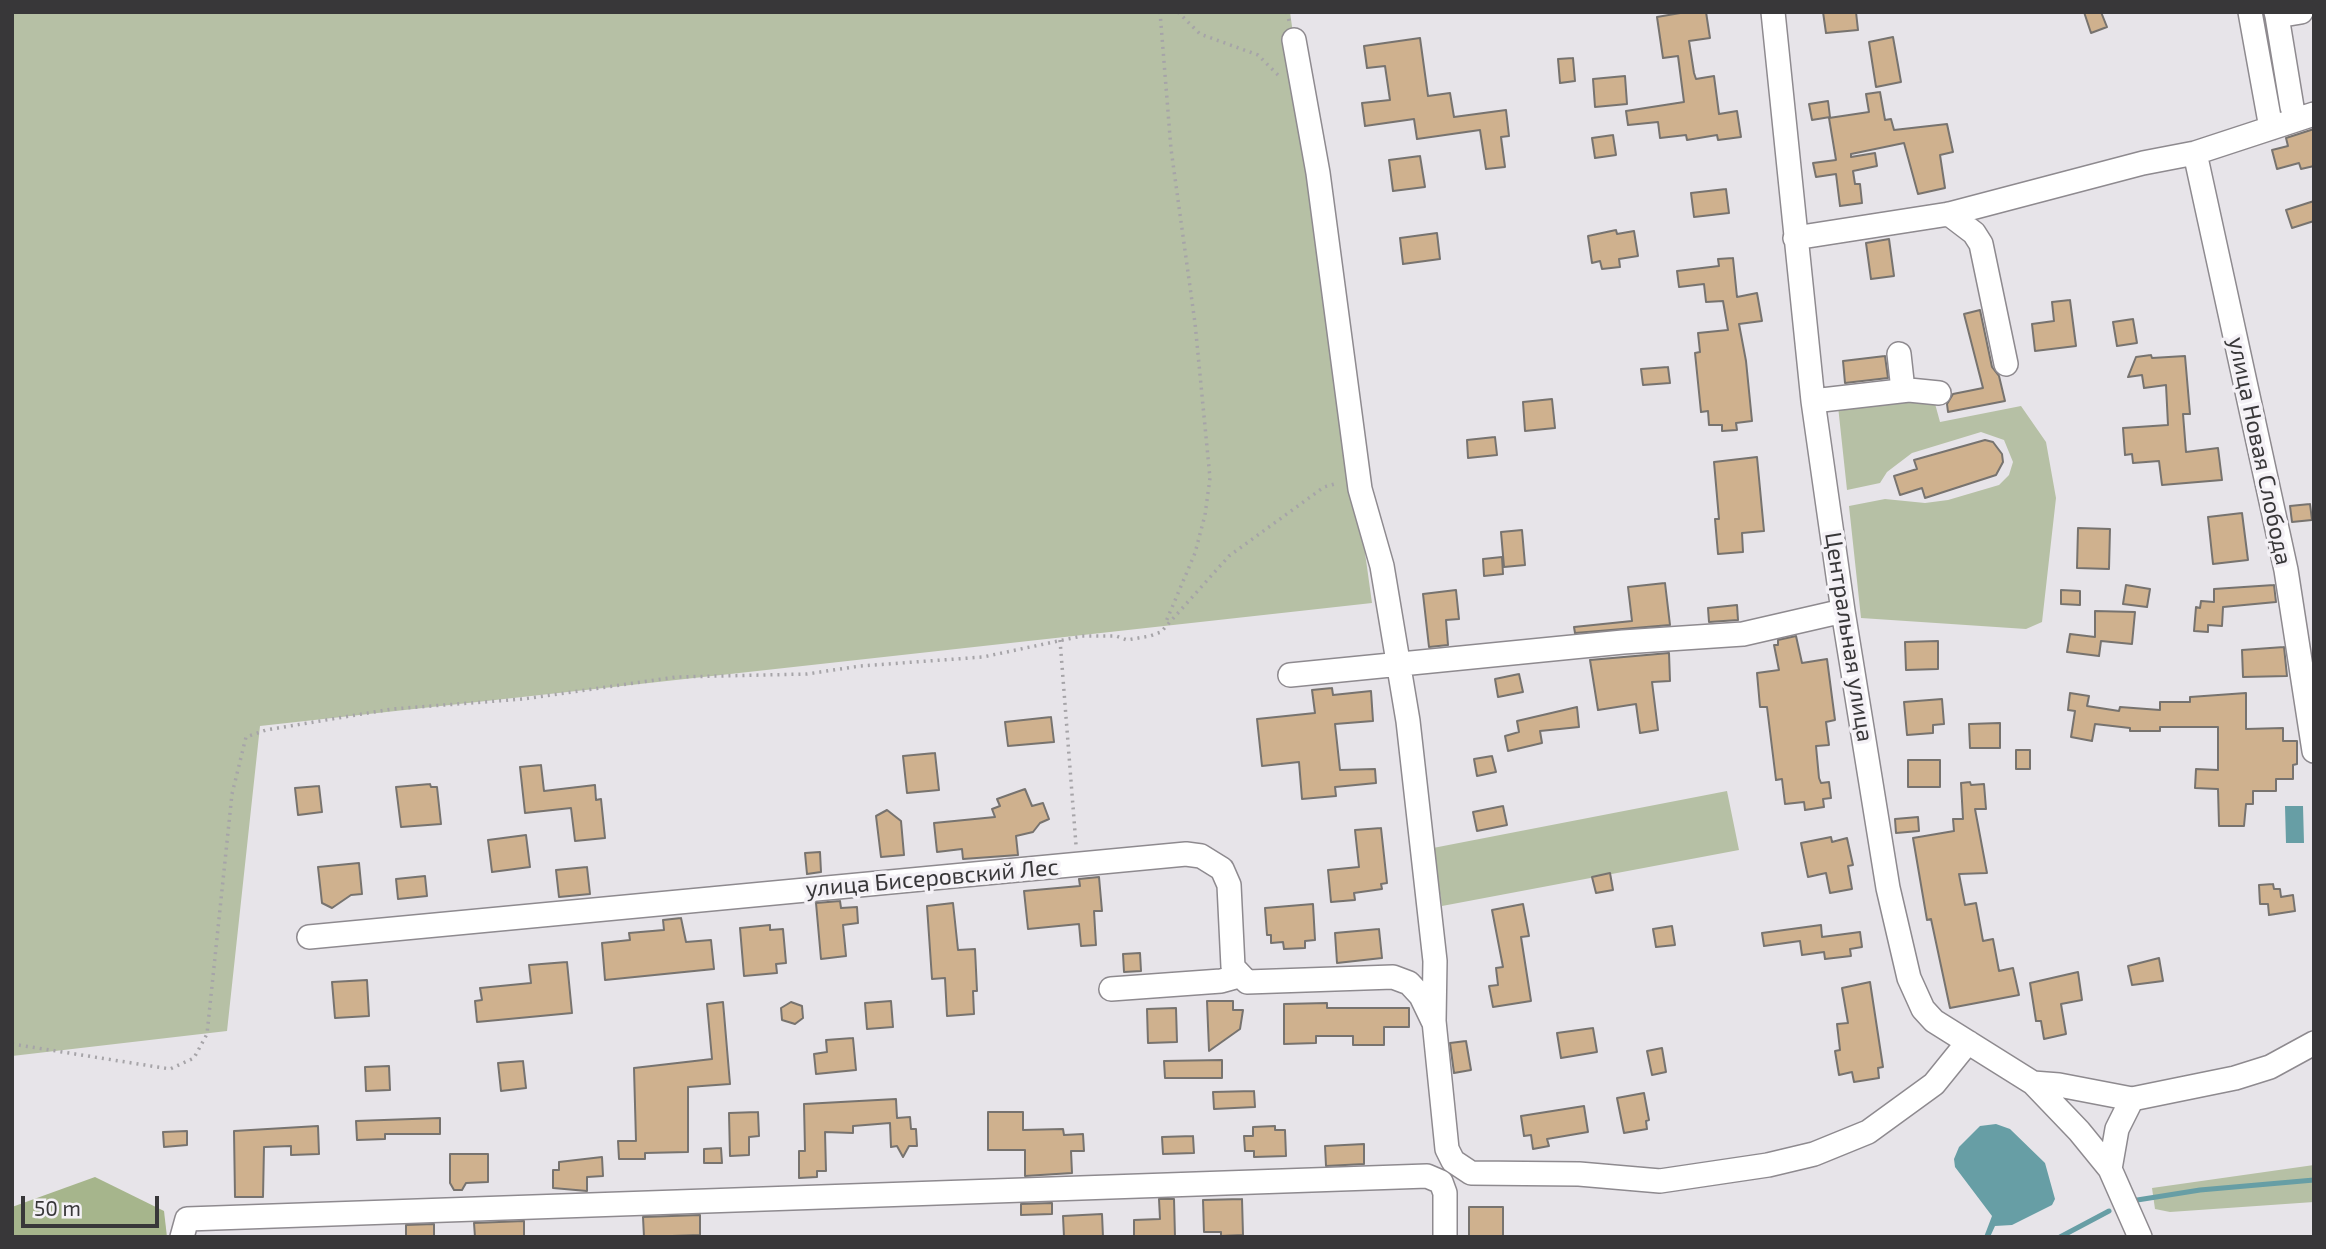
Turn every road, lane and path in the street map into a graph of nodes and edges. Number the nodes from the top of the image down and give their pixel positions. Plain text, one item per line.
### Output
1 (1160, 12) edge
2 (1178, 12) edge
3 (1773, 12) edge
4 (2250, 12) edge
5 (2301, 12) edge
6 (2277, 14) edge
7 (1294, 40) dead end
8 (1283, 81) dead end
9 (2303, 111) edge
10 (2272, 128) junction
11 (2195, 153) junction
12 (1949, 214) junction
13 (1794, 238) junction
14 (1899, 354) dead end
15 (2006, 365) dead end
16 (1903, 390) junction
17 (1939, 393) dead end
18 (1813, 401) junction
19 (1360, 489) junction
20 (1843, 611) junction
21 (1161, 632) junction
22 (1060, 640) junction
23 (1400, 665) junction
24 (1290, 675) dead end
25 (2314, 751) edge
26 (1077, 864) junction
27 (309, 937) dead end
28 (1239, 976) junction
29 (1111, 989) dead end
30 (1434, 1021) junction
31 (1968, 1042) junction
32 (2314, 1043) edge
33 (12, 1044) edge
34 (2033, 1083) junction
35 (2132, 1100) junction
36 (1457, 1164) junction
37 (2110, 1169) junction
38 (1441, 1182) junction
39 (181, 1237) edge
40 (1446, 1237) edge
41 (2140, 1237) edge

1 - 21 path
2 - 8 path
3 - 13 street, Центральная улица
4 - 10 street
5 - 6 street
6 - 9 street
7 - 19 street
9 - 10 street
10 - 11 street
11 - 12 street
11 - 25 street, улица Новая Слобода
12 - 13 street
12 - 15 street
13 - 18 street, Центральная улица
14 - 16 street
16 - 17 street
16 - 18 street
18 - 20 street, Центральная улица
19 - 21 path
19 - 23 street
20 - 23 street
20 - 31 street, Центральная улица
21 - 22 path
22 - 26 path
22 - 33 path
23 - 24 street
23 - 30 street
26 - 27 street, улица Бисеровский Лес
26 - 28 street, улица Бисеровский Лес
28 - 29 street
28 - 30 street
30 - 36 street
31 - 34 street, Центральная улица
31 - 36 street
32 - 35 street
34 - 35 street
34 - 37 street, Центральная улица
35 - 37 street
36 - 38 street
37 - 41 street, Центральная улица
38 - 39 street
38 - 40 street

